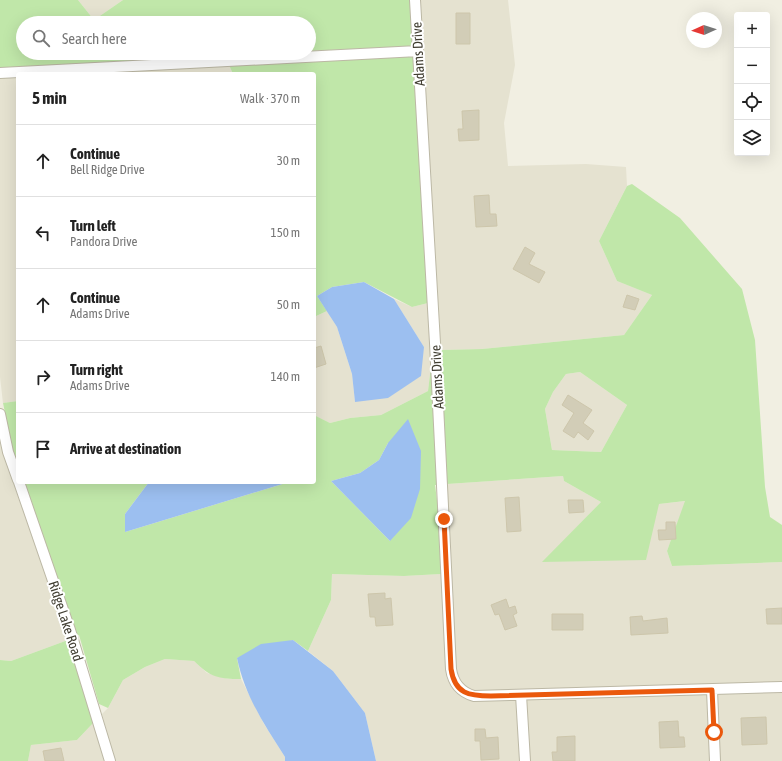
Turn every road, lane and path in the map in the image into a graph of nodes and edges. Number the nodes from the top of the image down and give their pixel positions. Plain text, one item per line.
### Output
1 (415, 0) edge
2 (418, 50) junction
3 (316, 56) edge
4 (236, 60) edge
5 (16, 72) edge
6 (18, 72) edge
7 (0, 73) edge
8 (0, 414) edge
9 (16, 475) edge
10 (19, 484) edge
11 (782, 687) edge
12 (712, 690) junction
13 (521, 695) junction
14 (110, 761) edge
15 (525, 761) edge
16 (715, 761) edge

1 - 2 street, Adams Drive
2 - 3 street
2 - 13 street, Adams Drive
4 - 6 street
5 - 7 street
8 - 9 street, Ridge Lake Road
10 - 14 street, Ridge Lake Road
11 - 12 street
12 - 13 street
12 - 16 street
13 - 15 street

